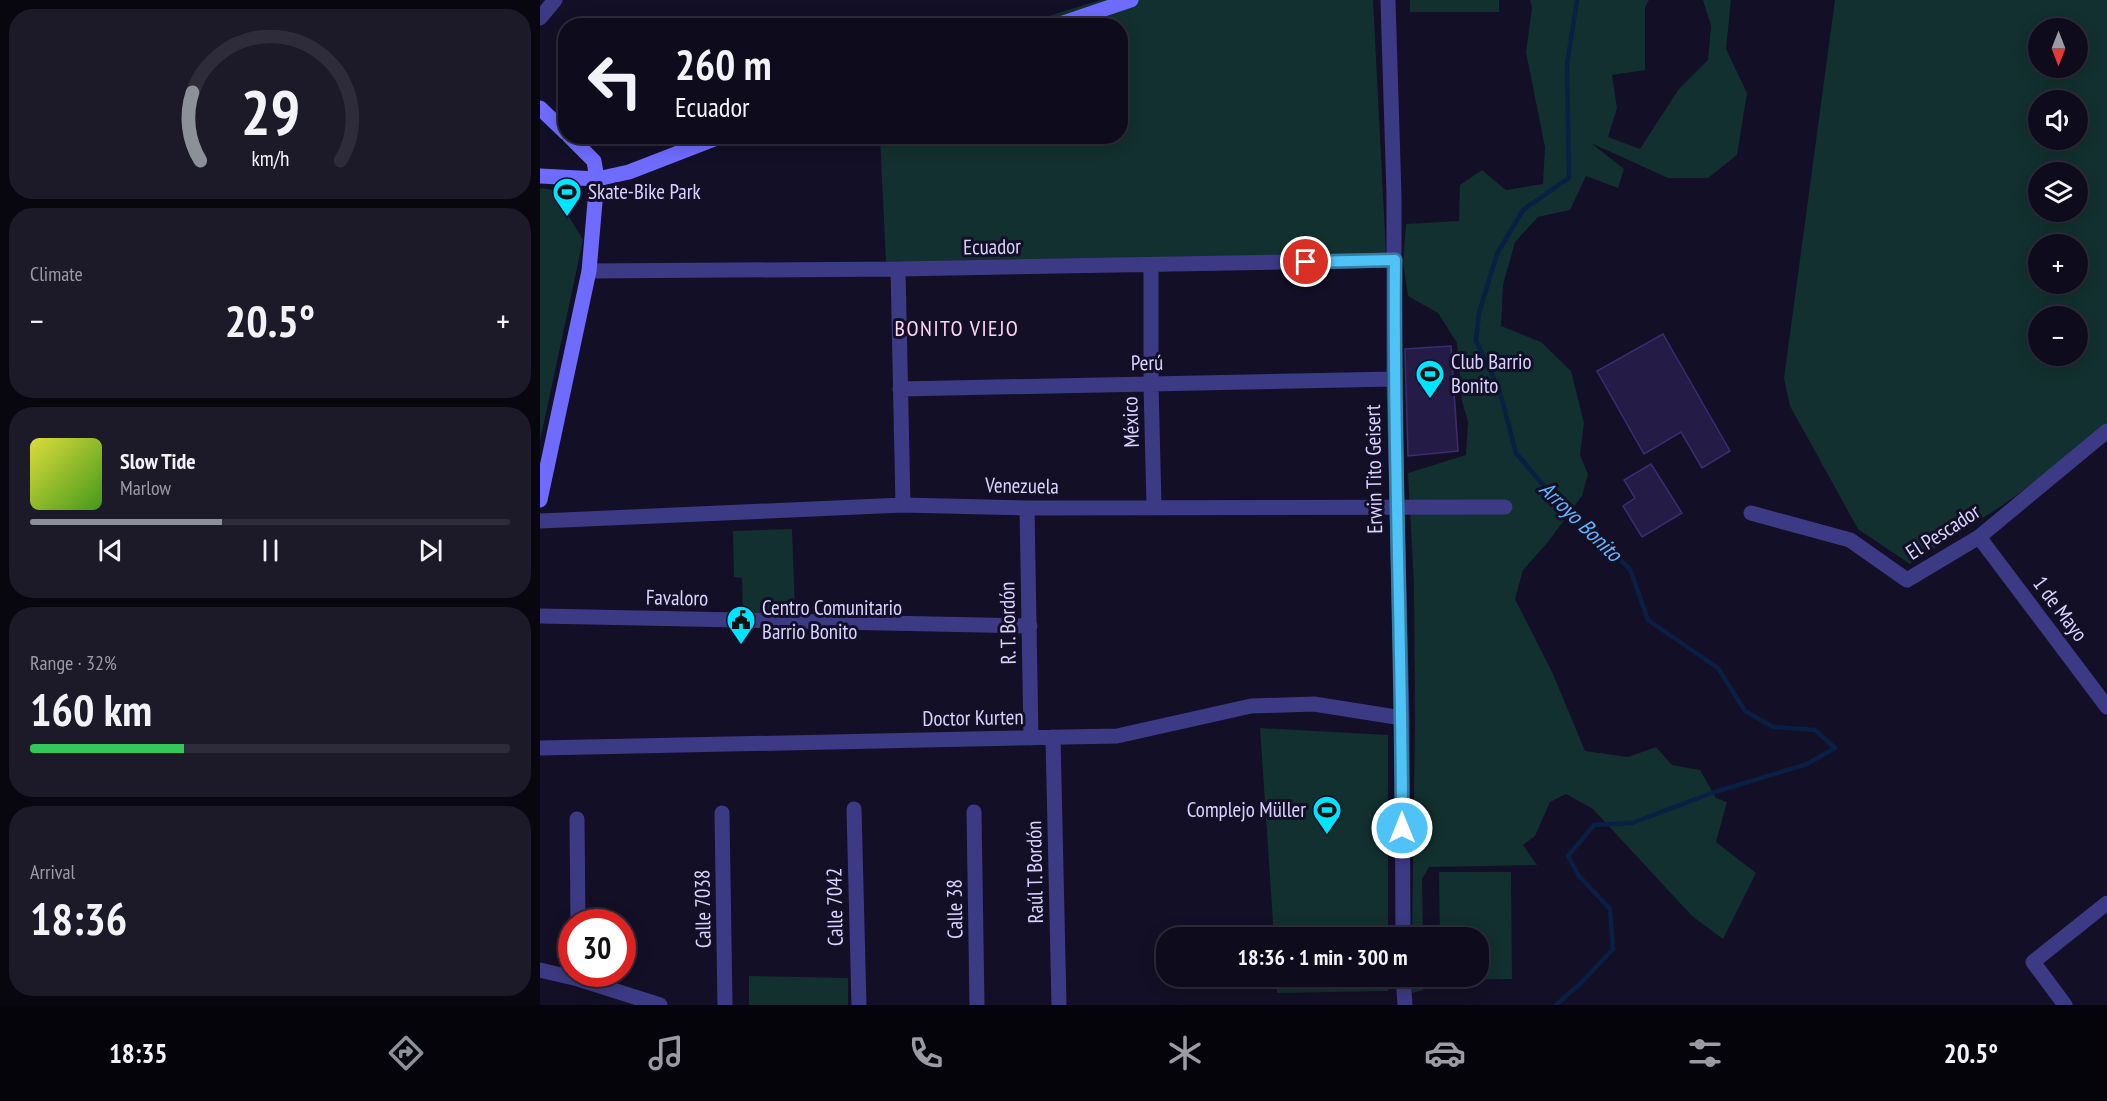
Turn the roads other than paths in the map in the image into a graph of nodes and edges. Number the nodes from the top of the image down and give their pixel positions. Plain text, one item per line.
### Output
1 (555, 0) edge
2 (1131, 0) edge
3 (1388, 0) edge
4 (540, 18) edge
5 (1078, 18) edge
6 (540, 108) edge
7 (558, 125) edge
8 (577, 144) edge
9 (701, 144) edge
10 (540, 176) edge
11 (597, 179) junction
12 (1395, 260) junction
13 (1151, 265) junction
14 (898, 269) junction
15 (589, 271) junction
16 (1394, 379) junction
17 (1151, 384) junction
18 (900, 388) junction
19 (2107, 431) edge
20 (540, 500) edge
21 (903, 504) junction
22 (1154, 506) junction
23 (1396, 507) junction
24 (1504, 507) dead end
25 (1027, 508) junction
26 (1751, 513) dead end
27 (540, 520) edge
28 (1979, 537) junction
29 (540, 616) edge
30 (1030, 626) junction
31 (2107, 707) edge
32 (1402, 718) junction
33 (1053, 737) junction
34 (1031, 738) junction
35 (540, 748) edge
36 (854, 809) dead end
37 (974, 812) dead end
38 (722, 813) dead end
39 (578, 819) dead end
40 (2107, 903) edge
41 (578, 909) edge
42 (1403, 927) edge
43 (540, 970) edge
44 (558, 973) edge
45 (606, 987) edge
46 (1404, 987) edge
47 (643, 1002) edge
48 (660, 1005) edge
49 (725, 1005) edge
50 (859, 1005) edge
51 (977, 1005) edge
52 (1059, 1005) edge
53 (1405, 1005) edge
54 (2065, 1005) edge

1 - 4 street
2 - 5 main road
3 - 12 street, Erwin Tito Geisert
6 - 7 main road
8 - 11 main road
9 - 11 main road
10 - 11 main road
11 - 15 main road
12 - 13 street, Ecuador
12 - 16 street, Erwin Tito Geisert
13 - 14 street, Ecuador
13 - 17 street, México
14 - 15 street, Ecuador
14 - 18 street
15 - 20 main road
16 - 17 street, Perú
16 - 23 street, Erwin Tito Geisert
17 - 18 street, Perú
17 - 22 street, México
18 - 21 street
19 - 28 street, El Pescador
21 - 25 street, Venezuela
21 - 27 street, Venezuela
22 - 23 street, Venezuela
22 - 25 street, Venezuela
23 - 24 street, Venezuela
23 - 32 street, Erwin Tito Geisert
25 - 30 street, R. T. Bordón
26 - 28 street, El Pescador
28 - 31 street, 1 de Mayo
29 - 30 street, Favaloro
30 - 34 street, R. T. Bordón
32 - 33 street, Doctor Kurten
32 - 42 street, Erwin Tito Geisert
33 - 34 street, Doctor Kurten
33 - 52 street, Raúl T. Bordón
34 - 35 street, Doctor Kurten
36 - 50 street, Calle 7042
37 - 51 street, Calle 38
38 - 49 street, Calle 7038
39 - 41 street
40 - 54 street
43 - 44 street
45 - 47 street
46 - 53 street
47 - 48 street

